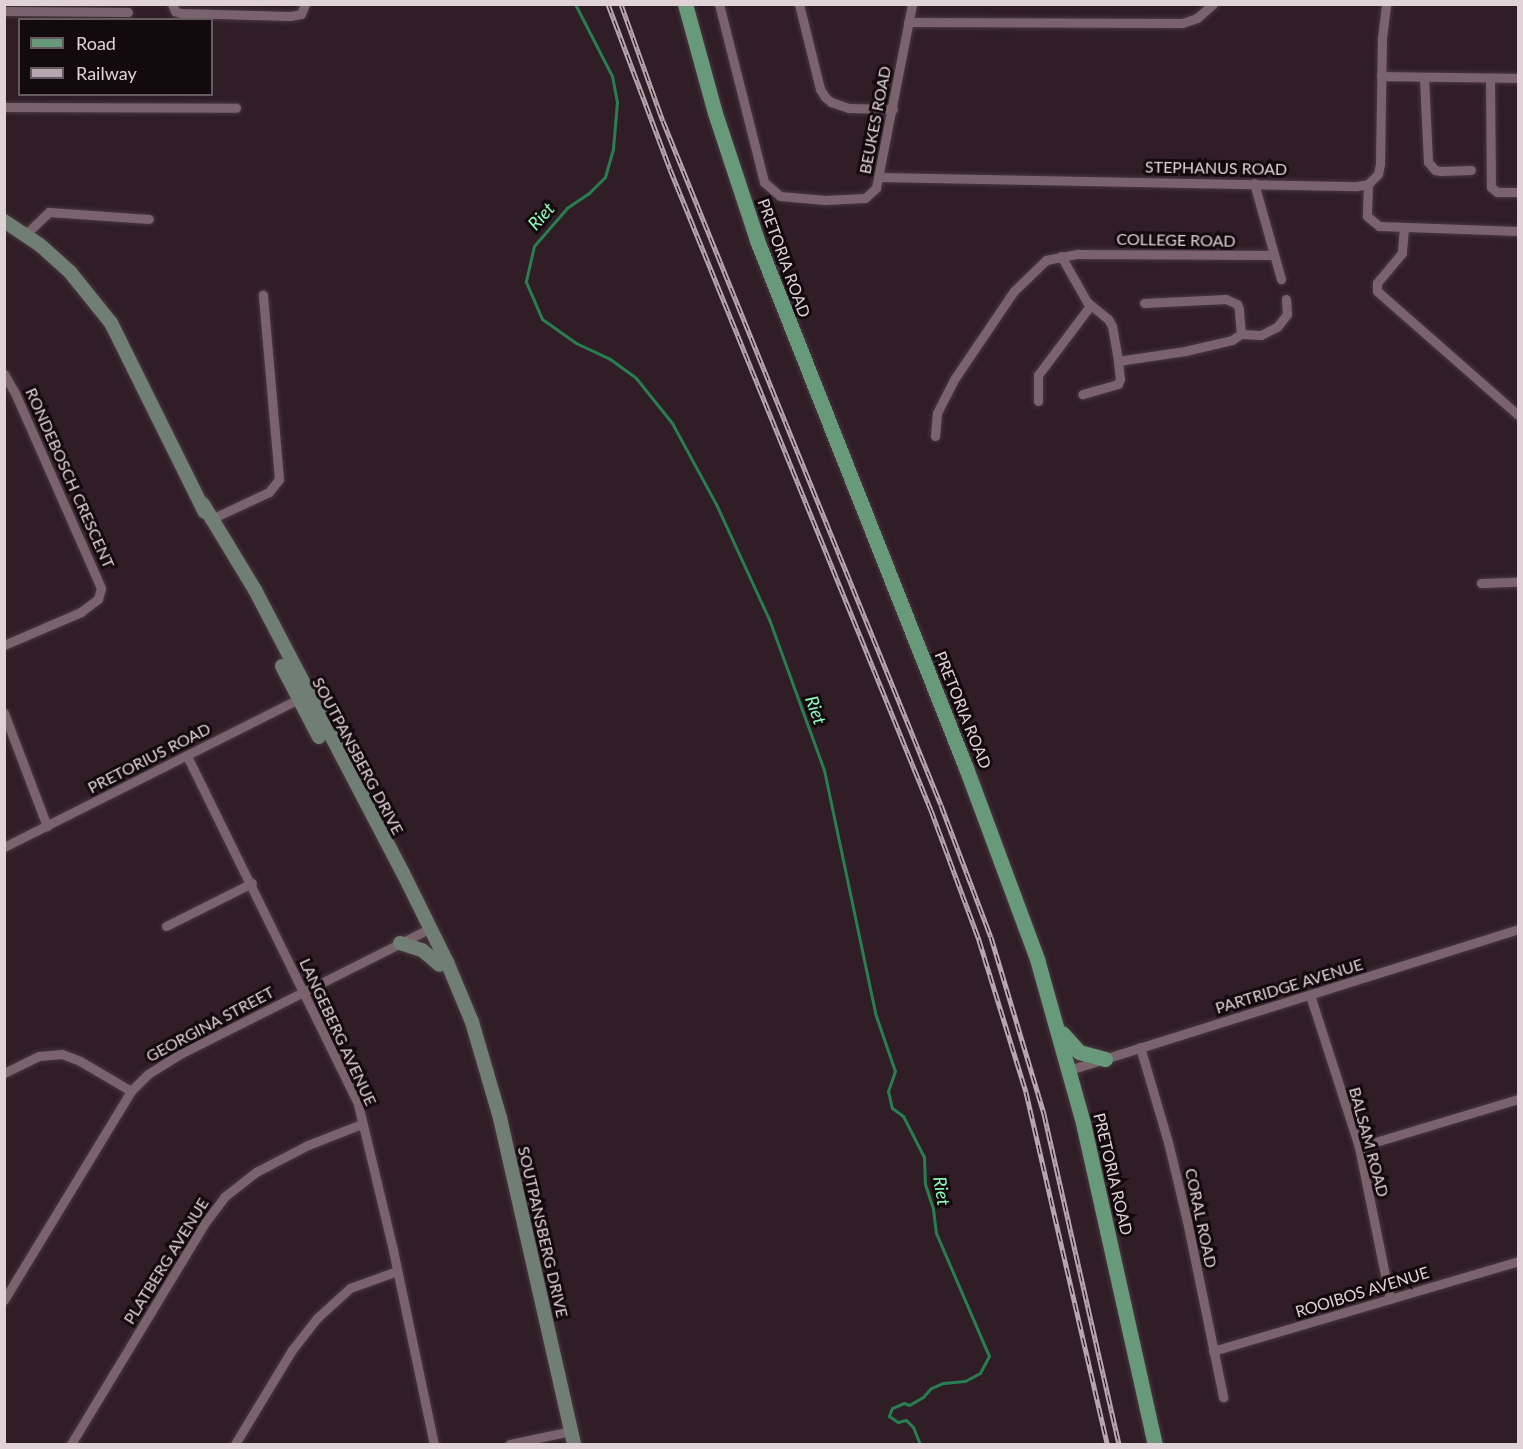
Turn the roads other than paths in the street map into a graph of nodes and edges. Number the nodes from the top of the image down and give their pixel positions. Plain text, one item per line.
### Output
1 (172, 4) edge
2 (305, 4) edge
3 (685, 4) edge
4 (719, 4) edge
5 (799, 4) edge
6 (912, 4) edge
7 (1213, 4) edge
8 (1386, 4) edge
9 (70, 8) edge
10 (6, 11) dead end
11 (128, 12) dead end
12 (908, 22) junction
13 (1381, 76) junction
14 (1424, 77) junction
15 (1490, 78) junction
16 (1518, 78) edge
17 (4, 107) edge
18 (236, 108) dead end
19 (893, 108) junction
20 (1471, 170) dead end
21 (879, 177) junction
22 (1254, 183) junction
23 (1368, 184) junction
24 (1518, 192) edge
25 (149, 219) dead end
26 (4, 221) edge
27 (1404, 228) junction
28 (1518, 231) edge
29 (26, 234) junction
30 (1274, 255) junction
31 (1060, 256) junction
32 (1281, 279) dead end
33 (263, 295) dead end
34 (1286, 299) dead end
35 (1144, 303) dead end
36 (1090, 306) junction
37 (1241, 334) junction
38 (1118, 362) junction
39 (4, 375) edge
40 (1082, 394) dead end
41 (1038, 400) dead end
42 (1518, 415) edge
43 (935, 436) dead end
44 (211, 519) junction
45 (1518, 582) edge
46 (1481, 583) dead end
47 (4, 645) edge
48 (303, 696) junction
49 (4, 713) edge
50 (187, 756) junction
51 (47, 826) junction
52 (4, 847) edge
53 (252, 883) junction
54 (166, 926) dead end
55 (1518, 929) edge
56 (427, 930) junction
57 (400, 943) junction
58 (440, 965) junction
59 (304, 991) junction
60 (1310, 995) junction
61 (1057, 1025) junction
62 (473, 1029) junction
63 (1140, 1047) junction
64 (1105, 1059) junction
65 (1069, 1070) junction
66 (4, 1073) edge
67 (131, 1091) junction
68 (1518, 1099) edge
69 (362, 1124) junction
70 (1359, 1147) junction
71 (1518, 1261) edge
72 (397, 1271) junction
73 (1390, 1299) junction
74 (4, 1300) edge
75 (1213, 1351) junction
76 (1223, 1397) dead end
77 (572, 1438) edge
78 (71, 1444) edge
79 (235, 1444) edge
80 (434, 1444) edge
81 (510, 1444) edge
82 (1155, 1444) edge

1 - 2 street
3 - 61 main road, PRETORIA ROAD
4 - 21 street, BEUKES ROAD
5 - 19 street
6 - 12 street, BEUKES ROAD
7 - 12 street
8 - 13 street
9 - 10 street
9 - 11 street
12 - 19 street, BEUKES ROAD
13 - 14 street
13 - 23 street
14 - 15 street
14 - 20 street
15 - 16 street
15 - 24 street
17 - 18 street
19 - 21 street, BEUKES ROAD
21 - 22 street, STEPHANUS ROAD
22 - 23 street, STEPHANUS ROAD
22 - 30 street
23 - 27 street
25 - 29 street
26 - 29 street, SOUTPANSBERG DRIVE
27 - 28 street
27 - 42 street
29 - 44 street, SOUTPANSBERG DRIVE
30 - 31 street, COLLEGE ROAD
30 - 32 street
31 - 36 street
31 - 43 street
33 - 44 street
34 - 37 street
35 - 37 street
36 - 38 street
36 - 41 street
37 - 38 street
38 - 40 street
39 - 47 street, RONDEBOSCH CRESCENT
44 - 48 street, SOUTPANSBERG DRIVE
45 - 46 street
48 - 50 street, PRETORIUS ROAD
48 - 56 street, SOUTPANSBERG DRIVE
49 - 51 street
50 - 51 street, PRETORIUS ROAD
50 - 53 street, LANGEBERG AVENUE
51 - 52 street, PRETORIUS ROAD
53 - 54 street
53 - 59 street, LANGEBERG AVENUE
55 - 60 street, PARTRIDGE AVENUE
56 - 57 street, GEORGINA STREET
56 - 58 street, SOUTPANSBERG DRIVE
56 - 62 street, SOUTPANSBERG DRIVE
57 - 58 street
57 - 59 street, GEORGINA STREET
58 - 62 street, SOUTPANSBERG DRIVE
59 - 67 street, GEORGINA STREET
59 - 69 street, LANGEBERG AVENUE
60 - 63 street, PARTRIDGE AVENUE
60 - 70 street, BALSAM ROAD
61 - 64 main road
61 - 65 main road, PRETORIA ROAD
62 - 77 street, SOUTPANSBERG DRIVE
63 - 64 street, PARTRIDGE AVENUE
63 - 75 street, CORAL ROAD
64 - 65 street, PARTRIDGE AVENUE
65 - 82 main road, PRETORIA ROAD
66 - 67 street
67 - 74 street, GEORGINA STREET
68 - 70 street
69 - 72 street, LANGEBERG AVENUE
69 - 78 street, PLATBERG AVENUE
70 - 73 street, BALSAM ROAD
71 - 73 street, ROOIBOS AVENUE
72 - 79 street
72 - 80 street, LANGEBERG AVENUE
73 - 75 street, ROOIBOS AVENUE
75 - 76 street, CORAL ROAD
77 - 81 street

